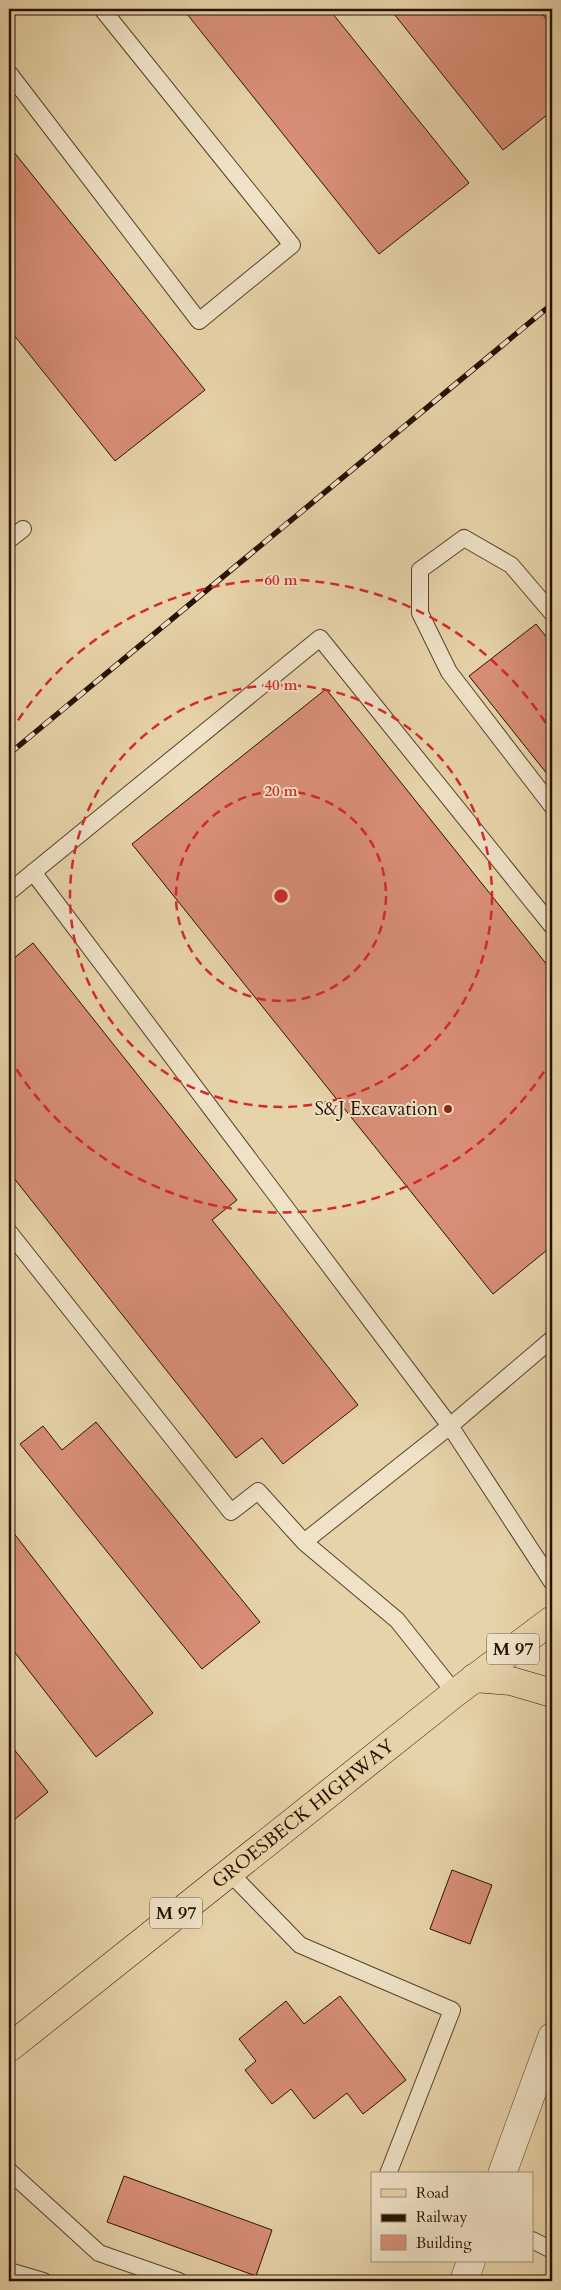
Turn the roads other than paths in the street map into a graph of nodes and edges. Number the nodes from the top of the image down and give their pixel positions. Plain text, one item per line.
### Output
1 (102, 9) edge
2 (9, 73) edge
3 (23, 529) dead end
4 (9, 540) edge
5 (552, 614) edge
6 (552, 806) edge
7 (33, 872) junction
8 (9, 892) edge
9 (552, 926) edge
10 (9, 1232) edge
11 (552, 1339) edge
12 (450, 1426) junction
13 (304, 1542) junction
14 (552, 1582) edge
15 (552, 1620) edge
16 (464, 1685) junction
17 (552, 1693) edge
18 (228, 1871) junction
19 (552, 2037) edge
20 (9, 2048) edge
21 (9, 2171) edge
22 (389, 2172) edge
23 (503, 2172) edge
24 (534, 2241) edge
25 (552, 2250) edge
26 (471, 2262) edge
27 (9, 2271) edge
28 (42, 2281) edge
29 (179, 2281) edge
30 (464, 2281) edge

1 - 2 lane
3 - 4 lane
5 - 6 lane
7 - 8 lane
7 - 9 lane
7 - 12 lane
10 - 13 lane
11 - 12 lane
12 - 13 lane
12 - 14 lane
13 - 16 lane
15 - 16 main road, GROESBECK HIGHWAY / M 97
16 - 17 main road
16 - 18 main road, GROESBECK HIGHWAY / M 97
18 - 20 main road, GROESBECK HIGHWAY / M 97
18 - 22 lane
19 - 23 street
21 - 29 lane
24 - 25 lane
26 - 30 street
27 - 28 lane

